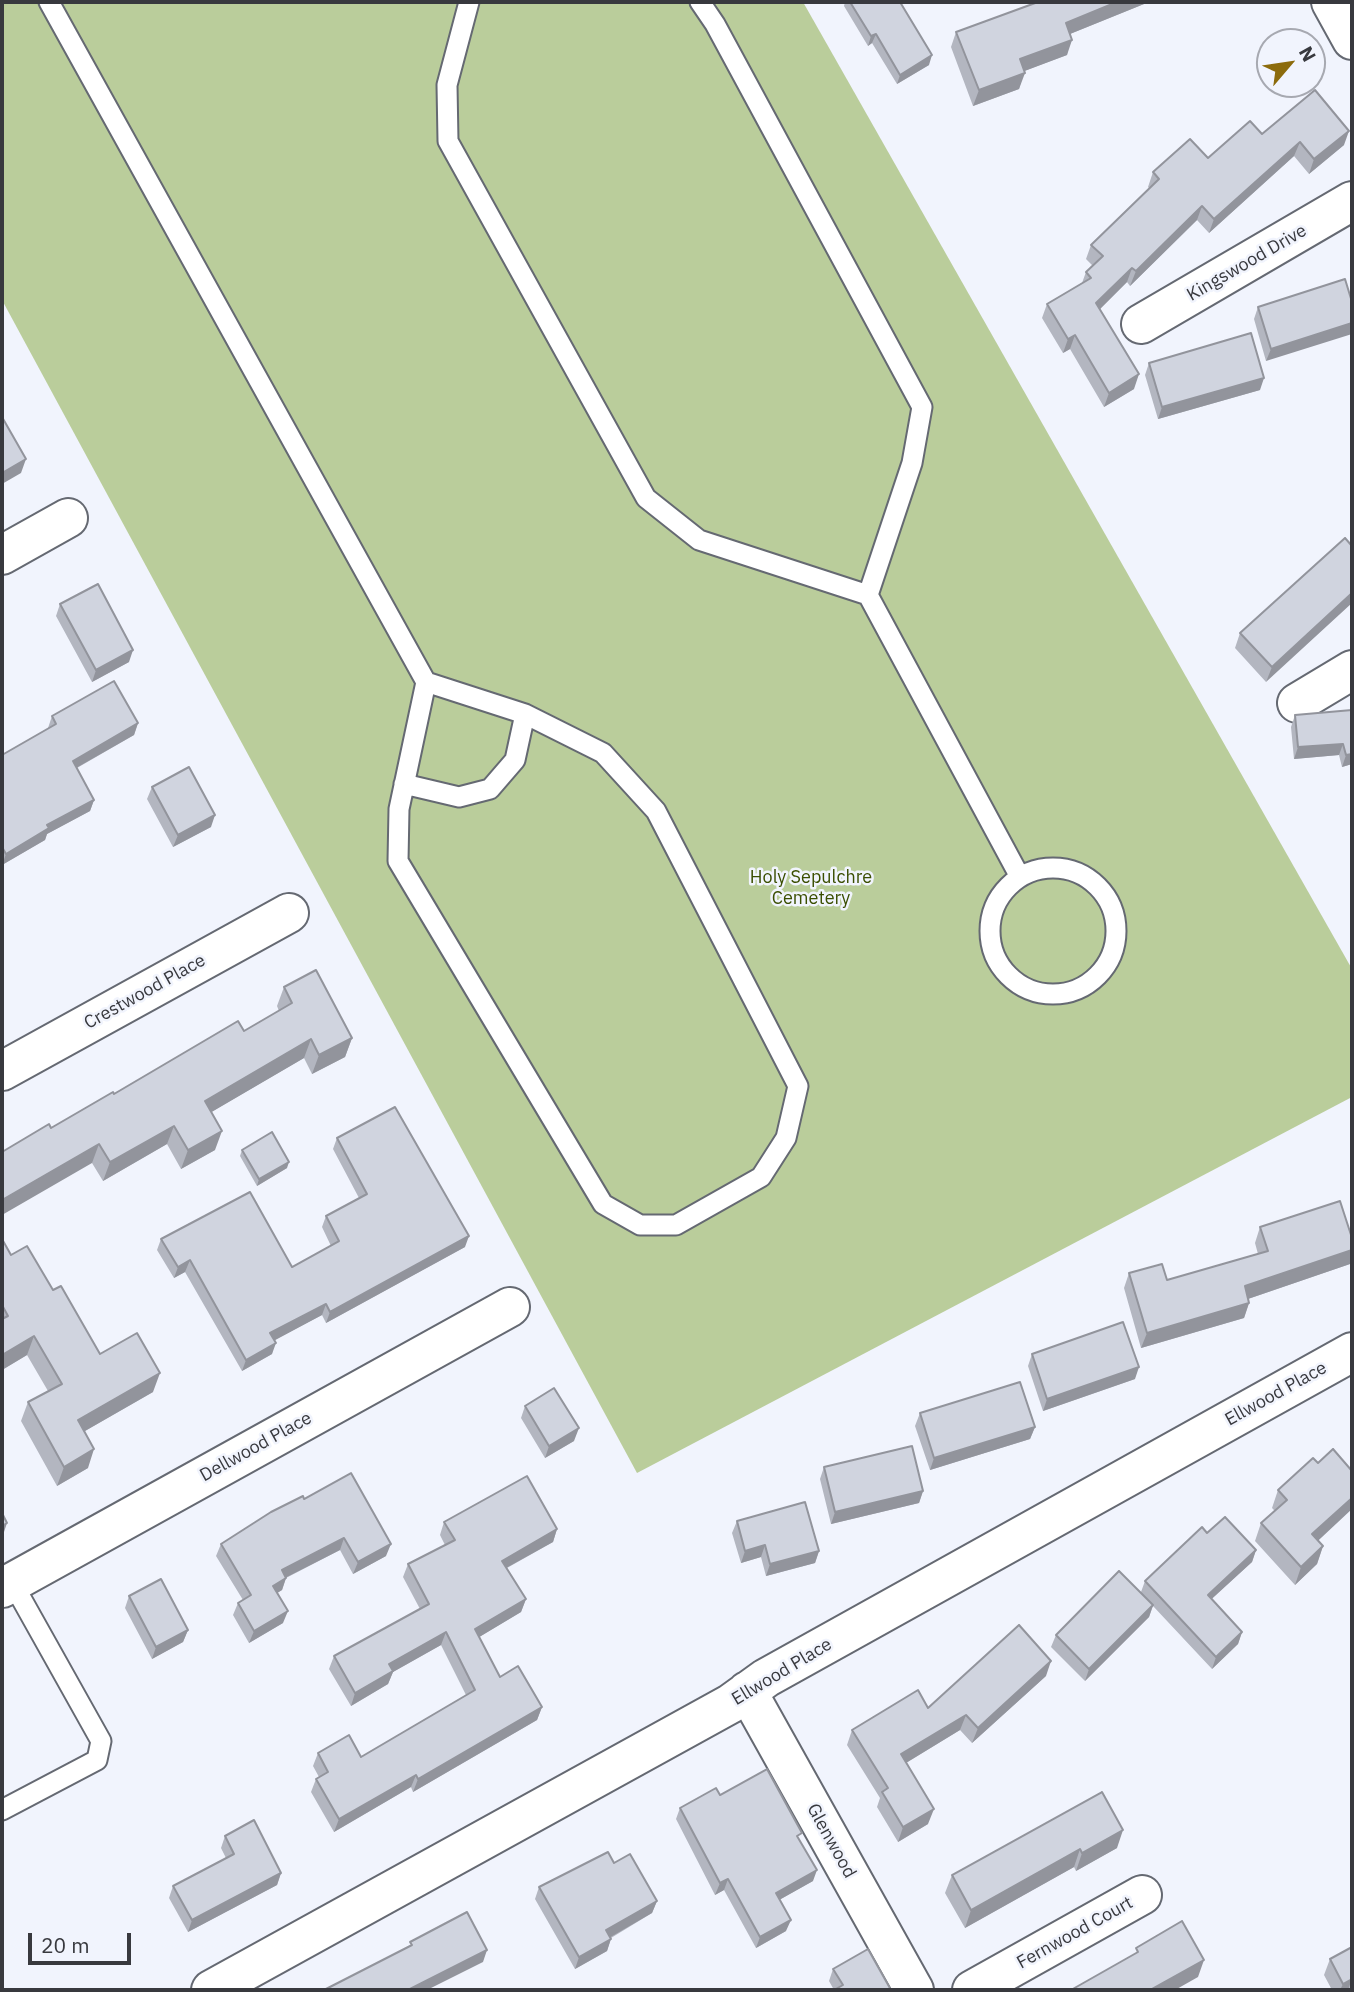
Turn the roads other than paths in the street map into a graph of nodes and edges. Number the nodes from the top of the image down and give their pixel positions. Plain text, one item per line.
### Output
1 (49, 2) edge
2 (469, 2) edge
3 (700, 2) edge
4 (1331, 2) edge
5 (1352, 40) edge
6 (1352, 201) edge
7 (1141, 324) dead end
8 (68, 518) dead end
9 (2, 555) edge
10 (868, 595) junction
11 (1352, 670) edge
12 (426, 682) junction
13 (1297, 703) dead end
14 (525, 714) junction
15 (404, 785) junction
16 (1020, 877) junction
17 (289, 913) dead end
18 (2, 1071) edge
19 (510, 1307) dead end
20 (1352, 1352) edge
21 (7, 1585) edge
22 (747, 1691) junction
23 (2, 1810) edge
24 (1142, 1895) dead end
25 (211, 1990) edge
26 (914, 1990) edge
27 (972, 1990) edge

1 - 12 lane
2 - 10 lane
3 - 10 lane
4 - 5 street
6 - 7 street, Kingswood Drive
8 - 9 street
10 - 16 lane
11 - 13 street
12 - 14 lane
12 - 15 lane
14 - 15 lane
14 - 15 lane
16 - 16 lane
17 - 18 street, Crestwood Place
19 - 21 street, Dellwood Place
20 - 22 street, Ellwood Place
21 - 23 lane
22 - 25 street, Ellwood Place
22 - 26 street, Glenwood
24 - 27 street, Fernwood Court

